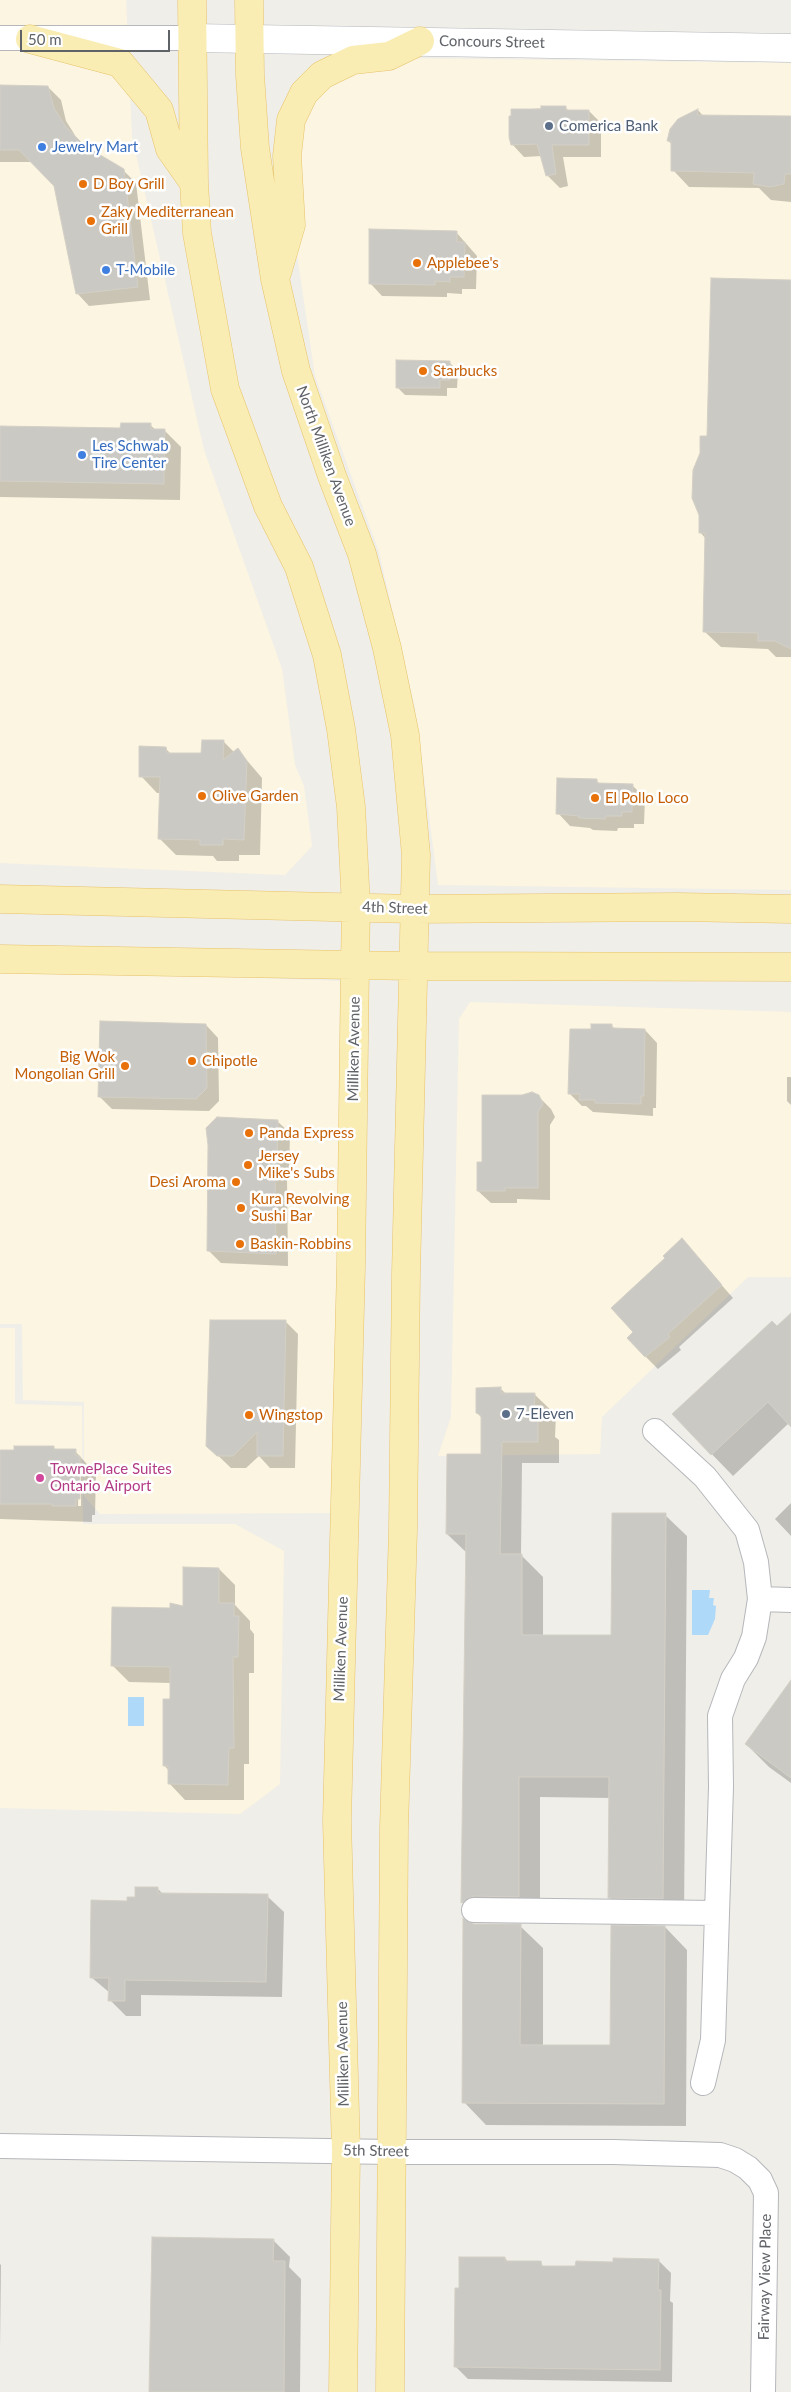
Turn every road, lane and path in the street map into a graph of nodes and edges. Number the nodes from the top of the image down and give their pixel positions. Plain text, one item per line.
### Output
1 (192, 0) edge
2 (249, 0) edge
3 (0, 38) edge
4 (192, 38) junction
5 (30, 39) junction
6 (249, 39) junction
7 (420, 41) junction
8 (791, 48) edge
9 (194, 184) junction
10 (275, 279) junction
11 (0, 899) edge
12 (356, 906) junction
13 (414, 909) junction
14 (791, 909) edge
15 (0, 958) edge
16 (355, 965) junction
17 (413, 966) junction
18 (791, 967) edge
19 (655, 1432) dead end
20 (760, 1599) junction
21 (791, 1600) edge
22 (474, 1910) dead end
23 (718, 1913) junction
24 (703, 2083) dead end
25 (0, 2146) edge
26 (346, 2151) junction
27 (393, 2152) junction
28 (748, 2168) joint
29 (342, 2392) edge
30 (390, 2392) edge
31 (763, 2392) edge

1 - 4 main road
2 - 6 main road, North Milliken Avenue
3 - 5 street
4 - 5 street
4 - 6 street, Concours Street
4 - 9 main road
5 - 9 main road
6 - 7 street, Concours Street
6 - 10 main road, North Milliken Avenue
7 - 8 street, Concours Street
7 - 10 main road
9 - 12 main road
10 - 13 main road, North Milliken Avenue
11 - 12 main road, 4th Street
12 - 13 main road, 4th Street
12 - 16 main road, Milliken Avenue
13 - 14 main road, 4th Street
13 - 17 main road
15 - 16 main road
16 - 17 main road
16 - 26 main road, Milliken Avenue
17 - 18 main road
17 - 27 main road
19 - 20 street
20 - 21 street
20 - 23 street
22 - 23 street
23 - 24 street
25 - 26 street, 5th Street
26 - 27 street, 5th Street
26 - 29 main road, Milliken Avenue
27 - 28 street, 5th Street
27 - 30 main road
28 - 31 street, Fairway View Place

